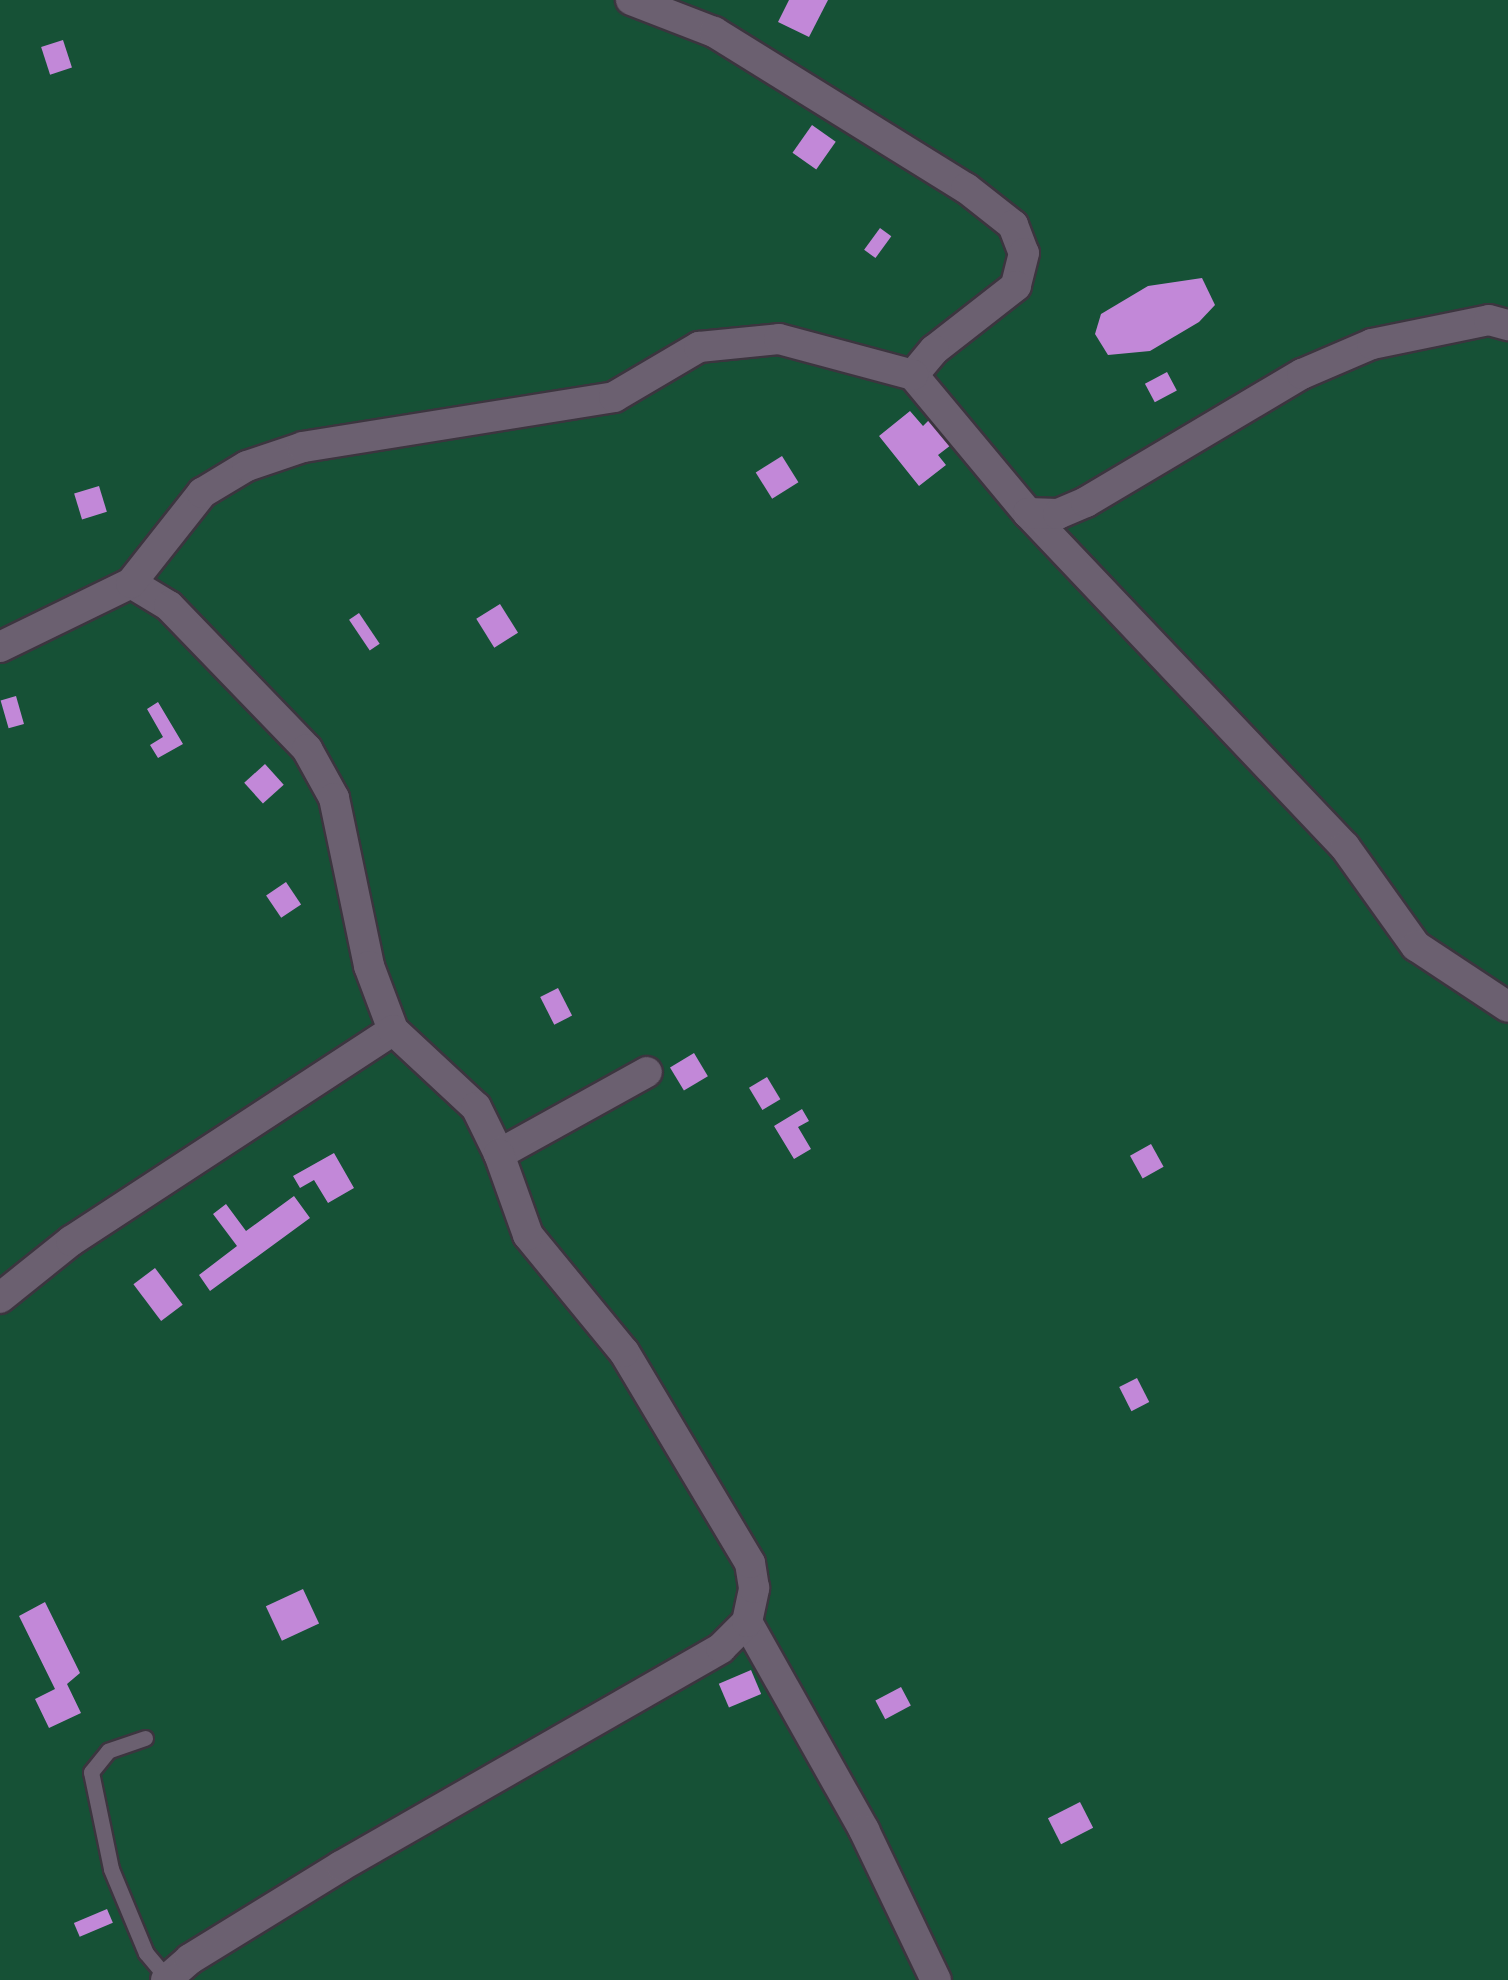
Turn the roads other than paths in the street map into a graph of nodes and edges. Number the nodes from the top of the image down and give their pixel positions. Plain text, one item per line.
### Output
1 (631, 0) edge
2 (1508, 325) edge
3 (913, 375) junction
4 (1028, 513) junction
5 (130, 583) junction
6 (0, 647) edge
7 (1508, 1007) edge
8 (394, 1030) junction
9 (647, 1072) dead end
10 (499, 1154) junction
11 (0, 1298) edge
12 (747, 1622) junction
13 (145, 1738) dead end
14 (166, 1978) edge
15 (936, 1980) edge

1 - 3 street
2 - 4 street
3 - 4 street
3 - 5 street
4 - 7 street
5 - 6 street
5 - 8 street
8 - 10 street
8 - 11 street
9 - 10 street
10 - 12 street
12 - 14 street
12 - 15 street
13 - 14 lane

